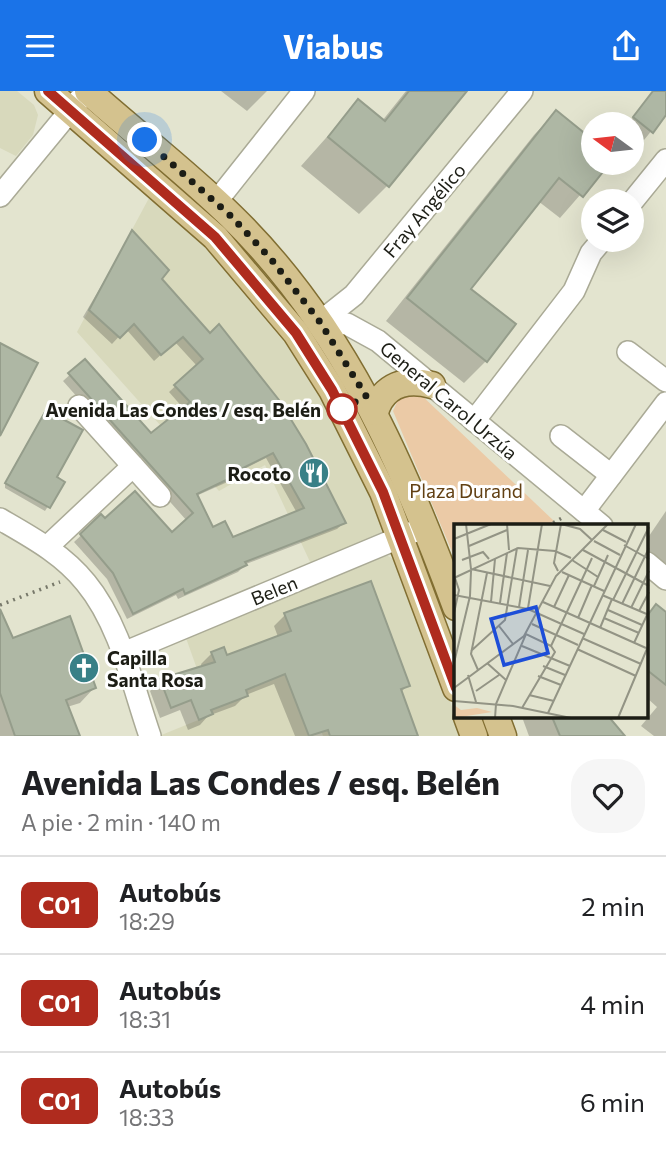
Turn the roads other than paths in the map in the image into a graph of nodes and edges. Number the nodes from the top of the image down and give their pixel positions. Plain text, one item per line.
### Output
1 (48, 91) edge
2 (304, 91) edge
3 (522, 91) edge
4 (82, 97) edge
5 (666, 160) edge
6 (643, 189) edge
7 (0, 196) edge
8 (216, 202) junction
9 (592, 252) edge
10 (320, 322) junction
11 (628, 352) dead end
12 (666, 381) edge
13 (432, 385) junction
14 (666, 403) edge
15 (79, 406) dead end
16 (375, 412) junction
17 (474, 421) junction
18 (561, 436) dead end
19 (133, 466) junction
20 (611, 475) junction
21 (160, 496) dead end
22 (584, 511) junction
23 (0, 519) edge
24 (599, 524) edge
25 (427, 527) junction
26 (401, 537) junction
27 (47, 547) junction
28 (648, 564) edge
29 (666, 579) edge
30 (454, 601) edge
31 (121, 654) junction
32 (454, 683) edge
33 (468, 719) edge
34 (497, 719) edge
35 (150, 736) edge
36 (474, 736) edge
37 (503, 736) edge

1 - 4 main road
2 - 8 street
3 - 10 street, Fray Angélico
4 - 7 street
4 - 8 main road
4 - 26 main road
5 - 6 street
8 - 10 main road
9 - 17 street
10 - 13 street, General Carol Urzúa
10 - 16 main road
11 - 12 street
13 - 16 main road
13 - 17 street, General Carol Urzúa
14 - 20 street
15 - 19 street
16 - 25 main road
17 - 22 street, General Carol Urzúa
18 - 20 street
19 - 21 street
19 - 27 street
20 - 22 street
22 - 24 street, General Carol Urzúa
23 - 27 street
25 - 26 street, Belen
25 - 30 main road
26 - 31 street, Belen
26 - 32 main road
27 - 31 street
28 - 29 street
31 - 35 street
33 - 36 main road
34 - 37 main road

